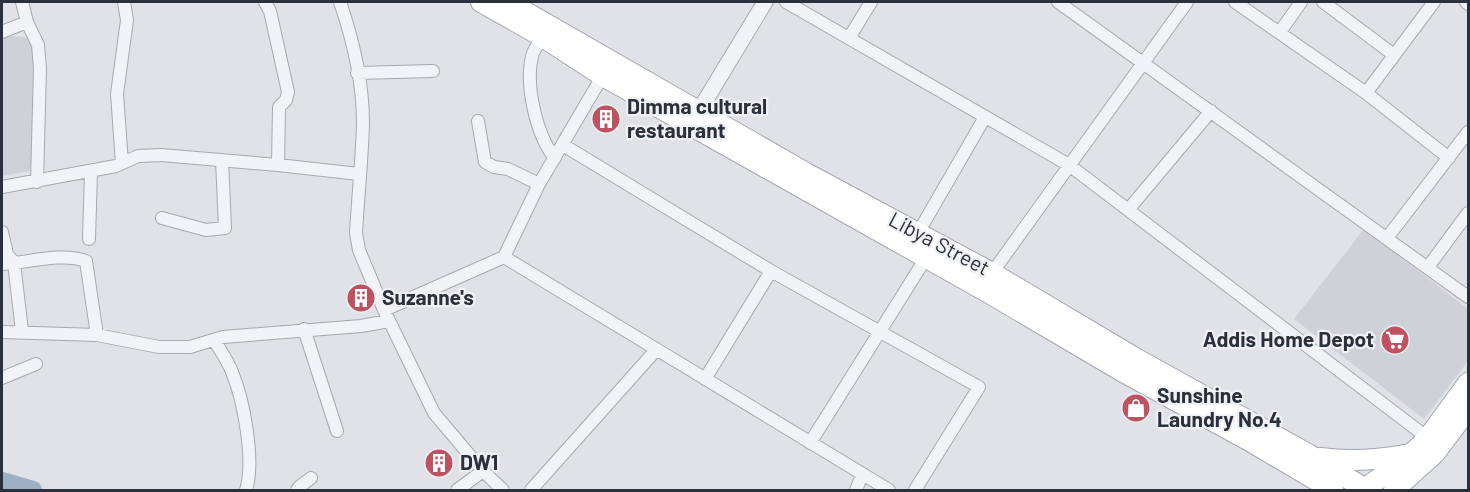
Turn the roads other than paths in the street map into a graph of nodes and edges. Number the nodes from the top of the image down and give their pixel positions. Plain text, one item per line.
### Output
1 (22, 2) edge
2 (124, 2) edge
3 (265, 2) edge
4 (340, 2) edge
5 (481, 2) edge
6 (508, 2) edge
7 (765, 2) edge
8 (786, 2) edge
9 (871, 2) edge
10 (1058, 2) edge
11 (1187, 2) edge
12 (1236, 2) edge
13 (1301, 2) edge
14 (1323, 2) edge
15 (1434, 2) edge
16 (27, 22) junction
17 (2, 32) edge
18 (1280, 32) junction
19 (543, 37) junction
20 (849, 38) junction
21 (1394, 55) junction
22 (1143, 63) junction
23 (607, 69) junction
24 (432, 71) dead end
25 (357, 73) junction
26 (1366, 93) junction
27 (699, 111) junction
28 (1211, 111) junction
29 (985, 117) junction
30 (478, 121) dead end
31 (1468, 132) edge
32 (563, 146) junction
33 (555, 158) junction
34 (1449, 158) junction
35 (222, 160) junction
36 (122, 163) junction
37 (278, 165) junction
38 (1069, 165) junction
39 (91, 171) junction
40 (359, 174) junction
41 (37, 182) junction
42 (539, 184) junction
43 (2, 187) edge
44 (1128, 210) junction
45 (1468, 213) edge
46 (162, 218) dead end
47 (2, 232) edge
48 (918, 233) junction
49 (1387, 238) junction
50 (89, 239) dead end
51 (930, 250) junction
52 (504, 257) junction
53 (8, 264) edge
54 (1428, 267) junction
55 (771, 271) junction
56 (992, 273) junction
57 (1468, 297) edge
58 (386, 315) junction
59 (304, 329) junction
60 (22, 331) junction
61 (2, 332) edge
62 (879, 332) junction
63 (97, 334) junction
64 (214, 340) junction
65 (656, 350) junction
66 (36, 364) dead end
67 (2, 378) edge
68 (705, 380) junction
69 (1468, 383) edge
70 (1468, 410) edge
71 (337, 431) dead end
72 (1428, 438) junction
73 (810, 443) junction
74 (1314, 458) junction
75 (1416, 460) junction
76 (1296, 467) junction
77 (483, 471) junction
78 (862, 475) junction
79 (311, 478) dead end
80 (246, 490) edge
81 (297, 490) edge
82 (457, 490) edge
83 (503, 490) edge
84 (531, 490) edge
85 (856, 490) edge
86 (889, 490) edge
87 (915, 490) edge
88 (1304, 490) edge
89 (1333, 490) edge
90 (1365, 490) edge
91 (1394, 490) edge
92 (1415, 490) edge

1 - 16 street
2 - 36 street
3 - 37 street
4 - 25 street
5 - 19 main road, Libya Street
6 - 23 main road, Libya Street
7 - 27 street
8 - 20 street
9 - 20 street
10 - 22 street
11 - 22 street
12 - 18 street
13 - 18 street
14 - 21 street
15 - 21 street
16 - 17 street
16 - 41 street
18 - 26 street
19 - 23 main road, Libya Street
19 - 33 street
20 - 29 street
21 - 26 street
22 - 28 street
22 - 38 street
23 - 27 main road, Libya Street
23 - 32 street
23 - 51 main road, Libya Street
24 - 25 street
25 - 40 street
26 - 34 street
27 - 48 main road, Libya Street
28 - 44 street
28 - 49 street
29 - 38 street
29 - 48 street
30 - 42 street
31 - 34 street
32 - 33 street
32 - 55 street
33 - 42 street
34 - 49 street
35 - 36 street
35 - 37 street
35 - 46 street
36 - 39 street
37 - 40 street
38 - 44 street
38 - 56 street
39 - 41 street
39 - 50 street
40 - 58 street
41 - 43 street
42 - 52 street
44 - 72 street
45 - 54 street
47 - 53 street
48 - 51 main road, Libya Street
49 - 54 street
51 - 56 main road, Libya Street
51 - 62 street
51 - 76 main road, Libya Street
52 - 58 street
52 - 65 street
53 - 60 street
53 - 63 street
54 - 57 street
55 - 62 street
55 - 68 street
56 - 74 main road, Libya Street
58 - 59 street
58 - 77 street
59 - 64 street
59 - 71 street
60 - 61 street
60 - 63 street
62 - 73 street
62 - 87 street
63 - 64 street
64 - 80 street
65 - 68 street
65 - 84 street
66 - 67 street
68 - 73 street
69 - 72 main road
70 - 75 main road
72 - 75 main road
73 - 78 street
74 - 75 main road
74 - 90 main road, Libya Street
75 - 90 main road
75 - 91 main road
75 - 92 main road
76 - 88 main road
76 - 89 main road, Libya Street
77 - 82 street
77 - 83 street
78 - 85 street
78 - 86 street
79 - 81 street

